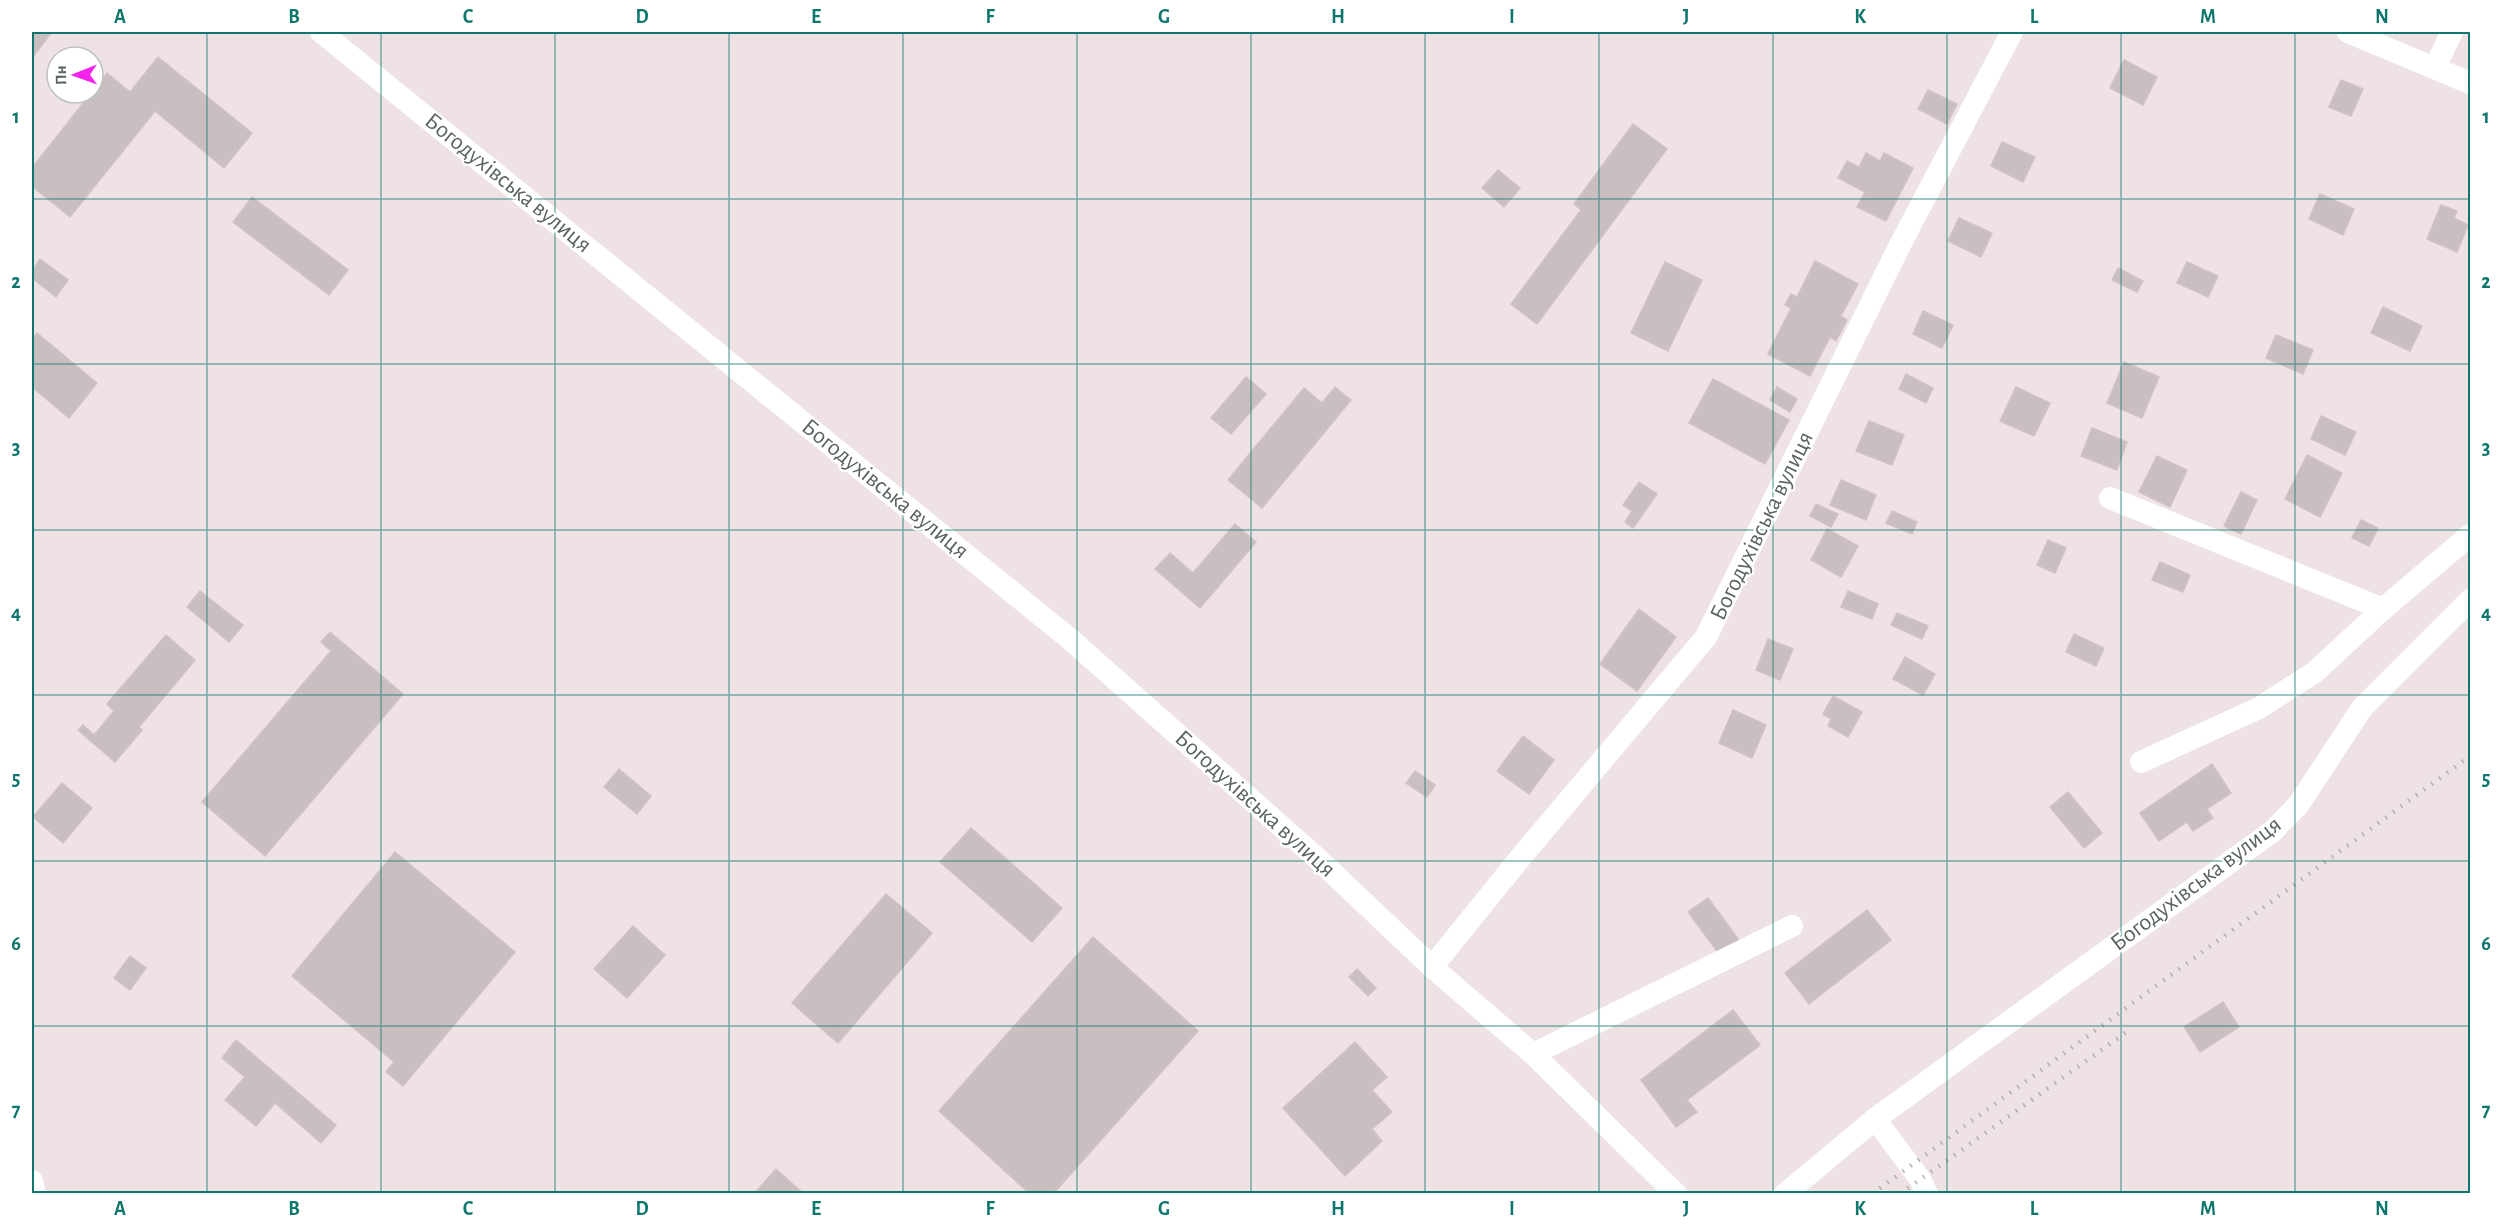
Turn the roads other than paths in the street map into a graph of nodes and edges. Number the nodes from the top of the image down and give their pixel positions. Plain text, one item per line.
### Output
1 (321, 32) edge
2 (2012, 32) edge
3 (2348, 32) edge
4 (2452, 32) edge
5 (2435, 67) junction
6 (2470, 83) edge
7 (2110, 498) dead end
8 (2470, 535) edge
9 (2470, 600) edge
10 (2383, 609) junction
11 (2141, 762) dead end
12 (1792, 926) dead end
13 (1432, 968) junction
14 (1533, 1054) junction
15 (1875, 1119) junction
16 (32, 1181) edge
17 (34, 1194) edge
18 (1676, 1194) edge
19 (1785, 1194) edge
20 (1927, 1194) edge

1 - 13 street, Богодухівська вулиця
2 - 13 street, Богодухівська вулиця
3 - 5 street
4 - 5 street
5 - 6 street
7 - 10 street
8 - 10 street
9 - 15 street, Богодухівська вулиця
10 - 11 street
12 - 14 street
13 - 14 street, Богодухівська вулиця
14 - 18 street, Богодухівська вулиця
15 - 19 street, Богодухівська вулиця
15 - 20 street
16 - 17 street

